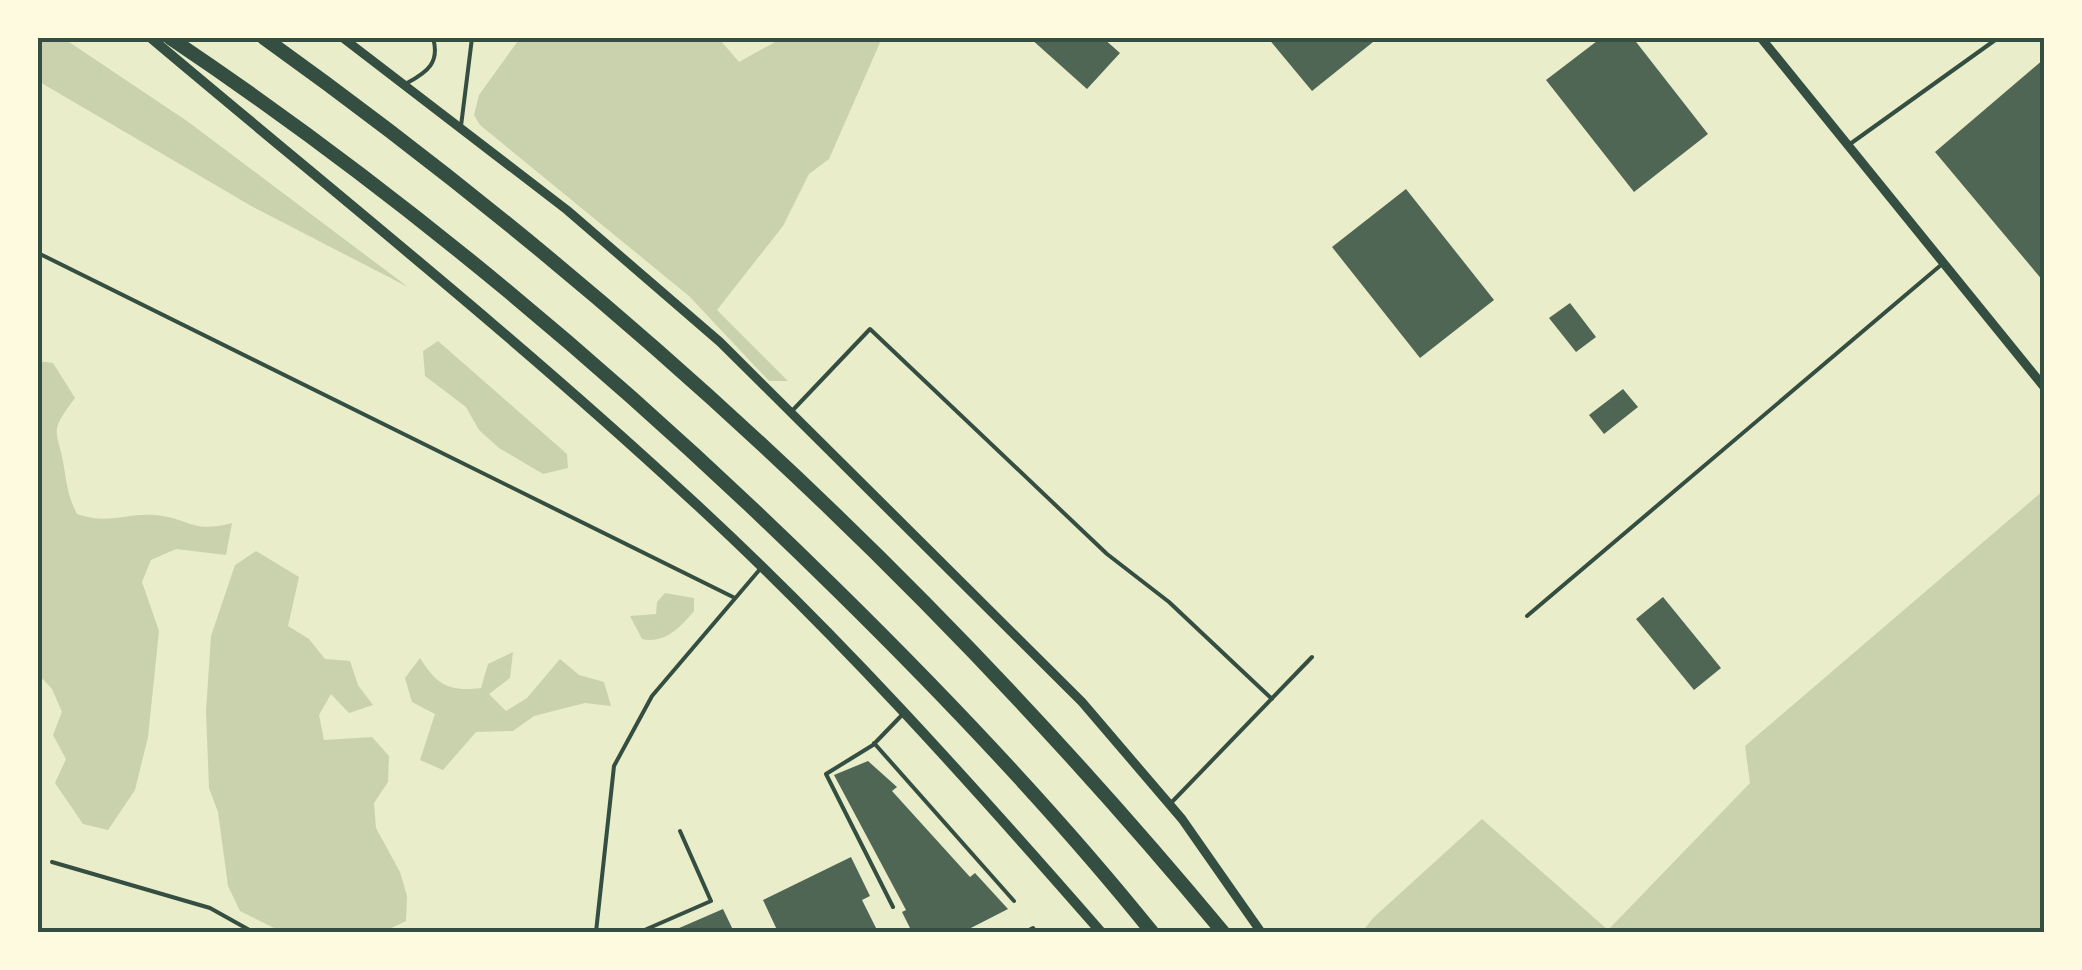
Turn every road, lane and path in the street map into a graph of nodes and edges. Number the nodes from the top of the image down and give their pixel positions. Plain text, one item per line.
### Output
1 (151, 38) edge
2 (170, 38) edge
3 (264, 38) edge
4 (344, 38) edge
5 (433, 38) edge
6 (472, 38) edge
7 (1760, 38) edge
8 (1998, 38) edge
9 (407, 83) junction
10 (461, 126) junction
11 (1850, 144) junction
12 (38, 253) edge
13 (1945, 262) junction
14 (2044, 387) edge
15 (792, 412) junction
16 (761, 568) junction
17 (734, 598) junction
18 (1527, 616) dead end
19 (1312, 657) dead end
20 (1272, 700) junction
21 (904, 712) junction
22 (874, 744) junction
23 (1170, 804) junction
24 (680, 831) dead end
25 (52, 862) dead end
26 (1014, 900) dead end
27 (894, 907) dead end
28 (253, 932) edge
29 (596, 932) edge
30 (640, 932) edge
31 (1025, 932) edge
32 (1036, 932) edge
33 (1101, 932) edge
34 (1152, 932) edge
35 (1223, 932) edge
36 (1261, 932) edge

1 - 16 street
2 - 34 highway
3 - 35 highway
4 - 9 street
5 - 9 lane
6 - 10 lane
7 - 11 street
8 - 11 lane
9 - 10 street
10 - 15 street
11 - 13 street
12 - 17 lane
13 - 14 street
13 - 18 lane
15 - 20 lane
15 - 23 street
16 - 17 lane
16 - 21 street
17 - 29 lane
19 - 20 lane
20 - 23 lane
21 - 22 lane
21 - 33 street
22 - 26 lane
22 - 27 lane
23 - 36 street
24 - 30 lane
25 - 28 lane
31 - 32 lane

